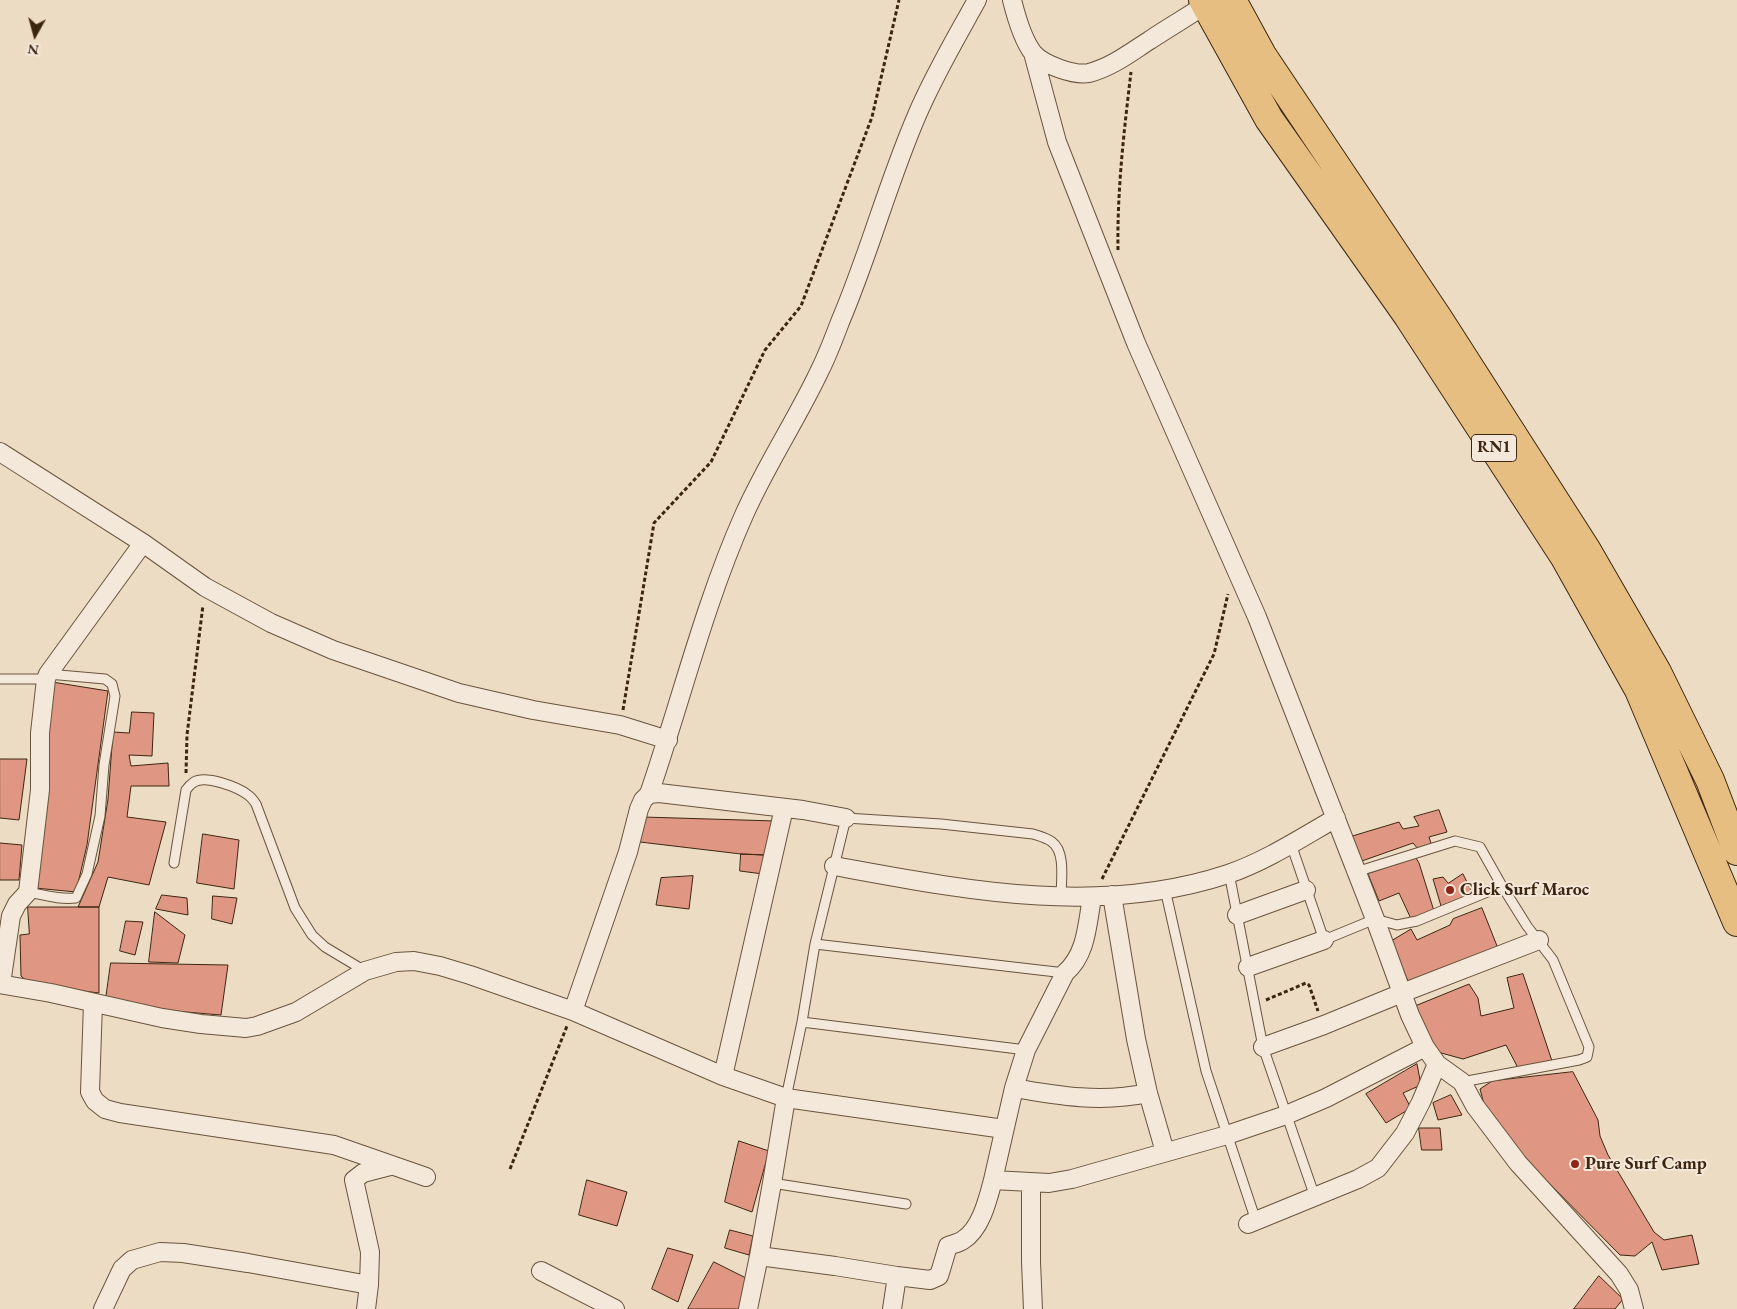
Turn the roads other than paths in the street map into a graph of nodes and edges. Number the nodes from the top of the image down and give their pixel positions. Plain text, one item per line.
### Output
1 (977, 0) edge
2 (1012, 0) edge
3 (1232, 0) edge
4 (1204, 2) edge
5 (1033, 53) junction
6 (0, 452) edge
7 (143, 543) junction
8 (47, 676) junction
9 (0, 679) edge
10 (668, 740) junction
11 (649, 794) junction
12 (784, 808) junction
13 (846, 818) junction
14 (1336, 818) junction
15 (1291, 844) junction
16 (1737, 851) edge
17 (174, 863) dead end
18 (834, 866) junction
19 (1356, 872) junction
20 (1229, 874) junction
21 (1502, 886) junction
22 (1165, 889) junction
23 (1306, 890) junction
24 (28, 892) junction
25 (1112, 895) junction
26 (1061, 897) junction
27 (1092, 898) junction
28 (1237, 915) junction
29 (1375, 919) junction
30 (1737, 922) edge
31 (1324, 940) junction
32 (1539, 940) junction
33 (815, 944) junction
34 (1248, 966) junction
35 (365, 971) junction
36 (1065, 973) junction
37 (0, 984) edge
38 (1402, 993) junction
39 (92, 1003) junction
40 (574, 1011) junction
41 (802, 1022) junction
42 (1425, 1047) junction
43 (1263, 1048) junction
44 (1026, 1050) junction
45 (1437, 1064) junction
46 (723, 1076) junction
47 (1462, 1082) junction
48 (1014, 1088) junction
49 (1148, 1093) junction
50 (786, 1098) junction
51 (1286, 1115) junction
52 (1004, 1129) junction
53 (1227, 1136) junction
54 (1165, 1152) junction
55 (390, 1166) junction
56 (426, 1177) dead end
57 (994, 1180) junction
58 (772, 1183) junction
59 (1031, 1183) junction
60 (1315, 1197) junction
61 (906, 1204) dead end
62 (1252, 1223) joint
63 (759, 1256) junction
64 (541, 1271) dead end
65 (897, 1276) junction
66 (369, 1285) junction
67 (103, 1309) edge
68 (366, 1309) edge
69 (615, 1309) edge
70 (748, 1309) edge
71 (892, 1309) edge
72 (1033, 1309) edge
73 (1634, 1309) edge

1 - 10 street
2 - 5 street
3 - 16 highway, RN1
4 - 5 street
4 - 30 highway, RN1
5 - 14 street
6 - 7 street
7 - 8 street
7 - 10 street
8 - 9 lane
8 - 24 street
8 - 24 lane
10 - 11 street
11 - 12 street
11 - 40 street
12 - 13 street
12 - 46 street
13 - 18 lane
13 - 26 lane
14 - 15 street
14 - 19 street
15 - 20 street
15 - 23 lane
17 - 35 lane
18 - 26 street
18 - 33 lane
19 - 21 lane
19 - 29 street
20 - 22 street
20 - 28 lane
21 - 29 lane
21 - 32 lane
22 - 25 street
22 - 53 lane
23 - 28 street
23 - 31 lane
24 - 37 street
25 - 27 street
25 - 49 street
26 - 27 street
27 - 36 street
28 - 34 lane
29 - 31 lane
29 - 38 street
31 - 34 street
32 - 38 street
32 - 47 lane
33 - 36 lane
33 - 41 lane
34 - 43 lane
35 - 39 street
35 - 40 street
36 - 44 street
37 - 39 street
38 - 42 street
38 - 43 street
39 - 55 street
40 - 46 street
41 - 44 lane
41 - 50 lane
42 - 45 street
42 - 51 street
43 - 51 lane
44 - 48 street
45 - 47 street
45 - 60 street
46 - 50 street
47 - 73 street
48 - 49 street
48 - 52 street
49 - 54 street
50 - 52 street
50 - 58 street
51 - 53 street
51 - 60 lane
52 - 57 street
53 - 54 street
53 - 62 lane
54 - 59 street
55 - 56 street
55 - 66 street
57 - 59 street
57 - 65 street
58 - 61 lane
58 - 63 street
59 - 72 street
60 - 62 street
63 - 65 street
63 - 70 street
64 - 69 street
65 - 71 street
66 - 67 street
66 - 68 street

